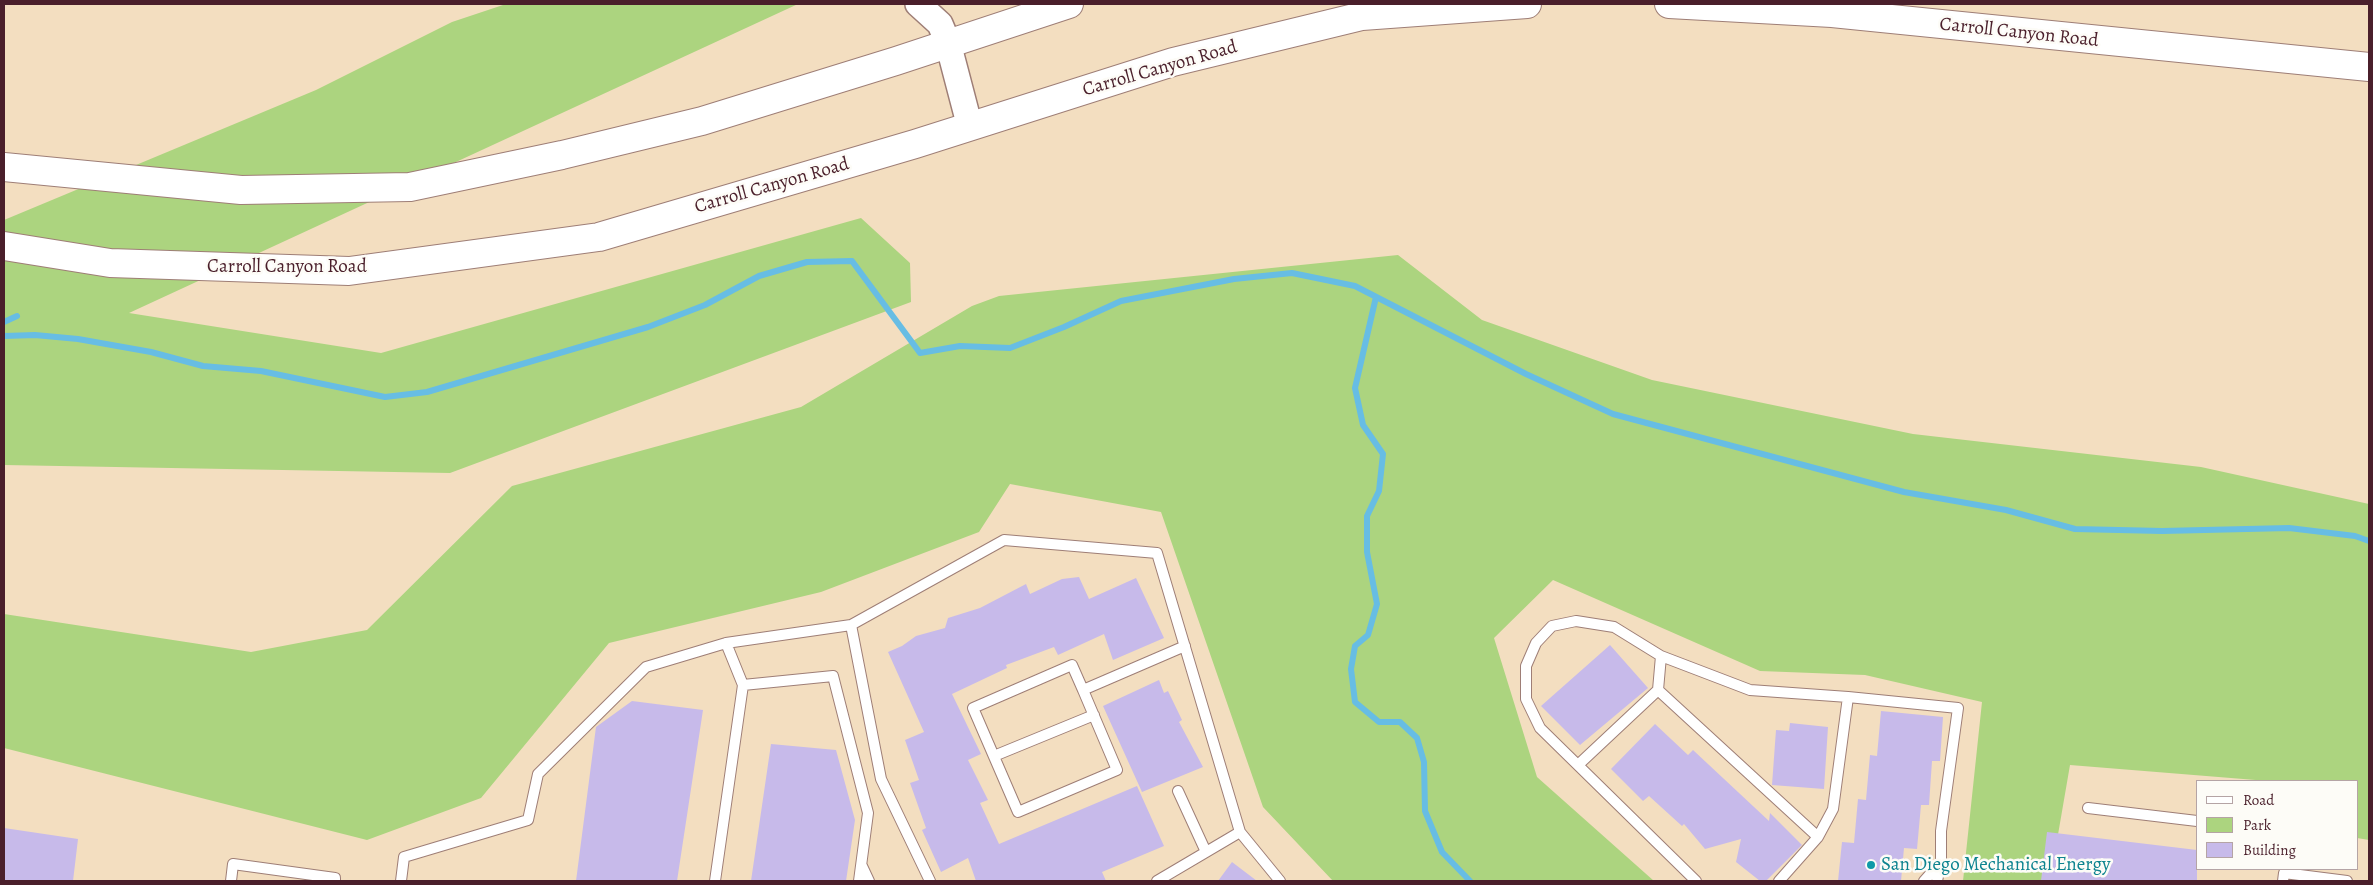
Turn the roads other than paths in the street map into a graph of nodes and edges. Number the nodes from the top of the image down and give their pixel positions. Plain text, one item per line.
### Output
1 (918, 4) edge
2 (1069, 4) edge
3 (1527, 4) edge
4 (1669, 4) edge
5 (944, 24) edge
6 (2369, 67) edge
7 (970, 127) junction
8 (4, 156) edge
9 (4, 167) edge
10 (43, 172) junction
11 (4, 246) edge
12 (851, 625) junction
13 (726, 643) junction
14 (1185, 646) junction
15 (1661, 656) junction
16 (743, 685) junction
17 (1083, 690) junction
18 (1658, 690) junction
19 (1848, 697) junction
20 (1094, 715) junction
21 (994, 756) junction
22 (1578, 765) junction
23 (1178, 791) dead end
24 (2088, 808) dead end
25 (2196, 821) edge
26 (1240, 832) junction
27 (1818, 837) junction
28 (1206, 852) junction
29 (1941, 862) junction
30 (861, 865) junction
31 (2283, 874) edge
32 (231, 881) edge
33 (335, 881) edge
34 (401, 881) edge
35 (715, 881) edge
36 (859, 881) edge
37 (869, 881) edge
38 (930, 881) edge
39 (1157, 881) edge
40 (1280, 881) edge
41 (1696, 881) edge
42 (1779, 881) edge
43 (1924, 881) edge
44 (1937, 881) edge
45 (2347, 881) edge

1 - 5 street
2 - 5 main road
3 - 7 main road, Carroll Canyon Road
4 - 6 main road, Carroll Canyon Road
5 - 7 street
5 - 10 main road
7 - 11 main road, Carroll Canyon Road
8 - 10 main road
9 - 10 main road
12 - 13 lane
12 - 14 lane
12 - 38 lane
13 - 16 lane
13 - 34 lane
14 - 17 lane
14 - 26 lane
15 - 18 lane
15 - 19 lane
15 - 22 lane
16 - 30 lane
16 - 35 lane
17 - 20 lane
17 - 21 lane
18 - 22 lane
18 - 27 lane
19 - 27 lane
19 - 29 lane
20 - 21 lane
20 - 21 lane
22 - 41 lane
23 - 28 lane
24 - 25 lane
26 - 28 lane
26 - 40 lane
27 - 42 lane
28 - 39 lane
29 - 43 lane
29 - 44 lane
30 - 36 lane
30 - 37 lane
31 - 45 lane
32 - 33 lane

